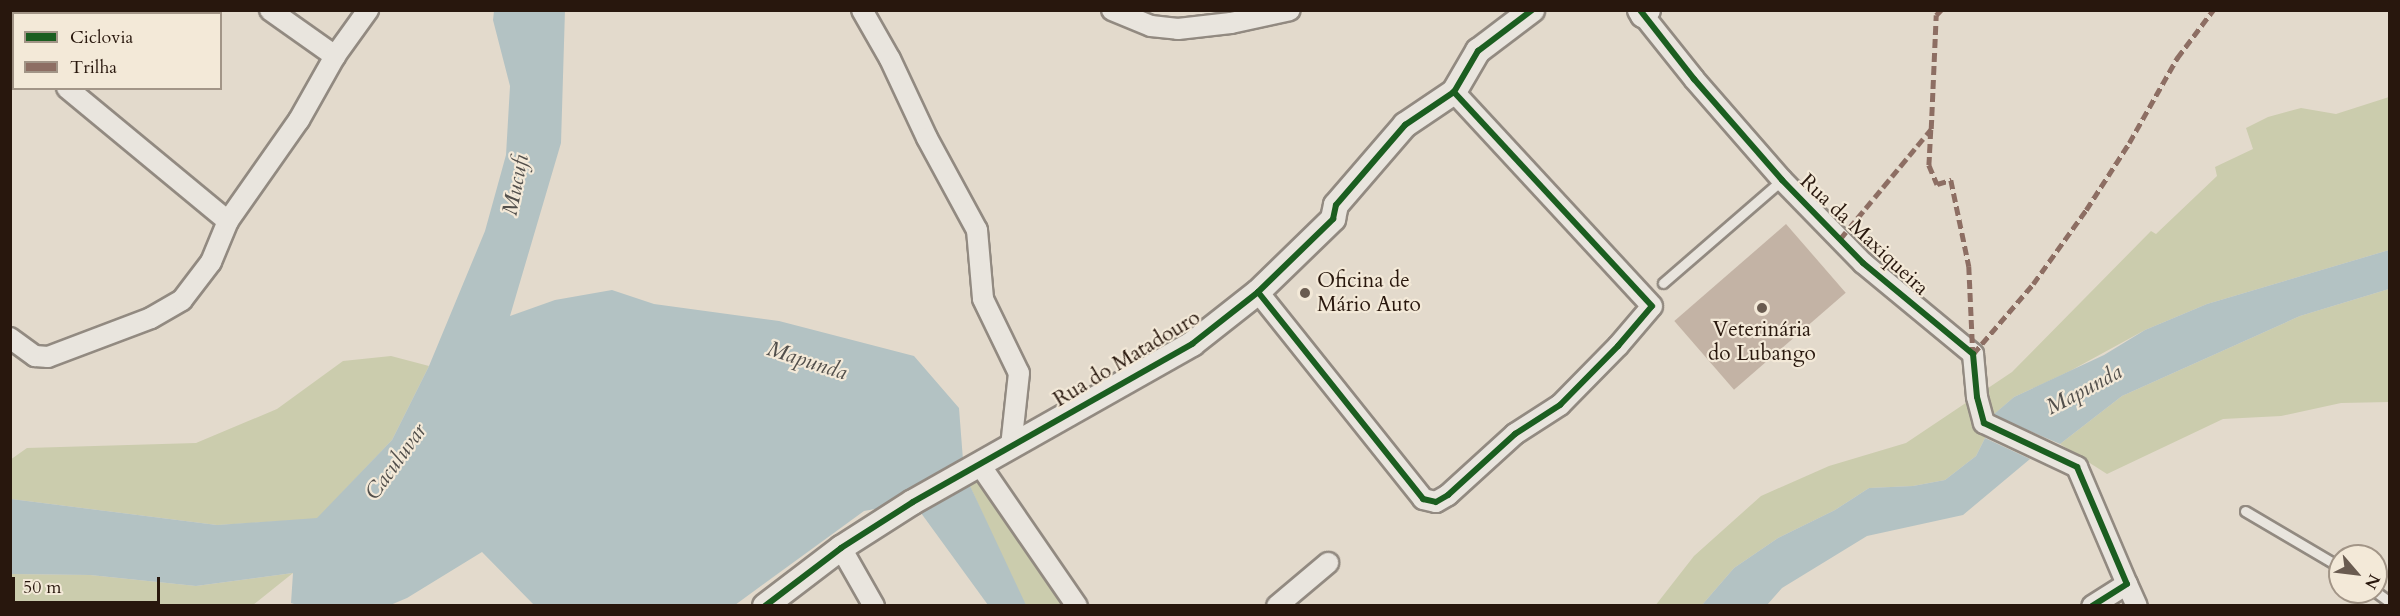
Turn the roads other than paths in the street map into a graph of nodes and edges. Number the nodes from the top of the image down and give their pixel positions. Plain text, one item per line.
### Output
1 (270, 10) edge
2 (368, 10) edge
3 (862, 10) edge
4 (1112, 10) edge
5 (1290, 10) edge
6 (1532, 10) edge
7 (1644, 12) edge
8 (335, 57) junction
9 (69, 90) edge
10 (1454, 92) junction
11 (1782, 180) junction
12 (228, 221) junction
13 (1663, 283) dead end
14 (1257, 292) junction
15 (10, 338) edge
16 (1011, 447) junction
17 (972, 469) junction
18 (2245, 511) dead end
19 (840, 548) junction
20 (2328, 560) edge
21 (1328, 563) dead end
22 (2127, 584) junction
23 (765, 606) edge
24 (874, 606) edge
25 (1077, 606) edge
26 (1277, 606) edge
27 (2092, 606) edge
28 (2137, 606) edge

1 - 8 street
2 - 8 street
3 - 16 street
4 - 5 street
6 - 10 street, Rua do Matadouro
7 - 11 street, Rua da Maxiqueira
8 - 12 street
9 - 12 street
10 - 14 street, Rua do Matadouro
10 - 14 street
11 - 13 lane
11 - 22 street, Rua da Maxiqueira
12 - 15 street
14 - 16 street, Rua do Matadouro
16 - 17 street, Rua do Matadouro
17 - 19 street, Rua do Matadouro
17 - 25 street
18 - 20 lane
19 - 23 street, Rua do Matadouro
19 - 24 street
21 - 26 street
22 - 27 street
22 - 28 street

